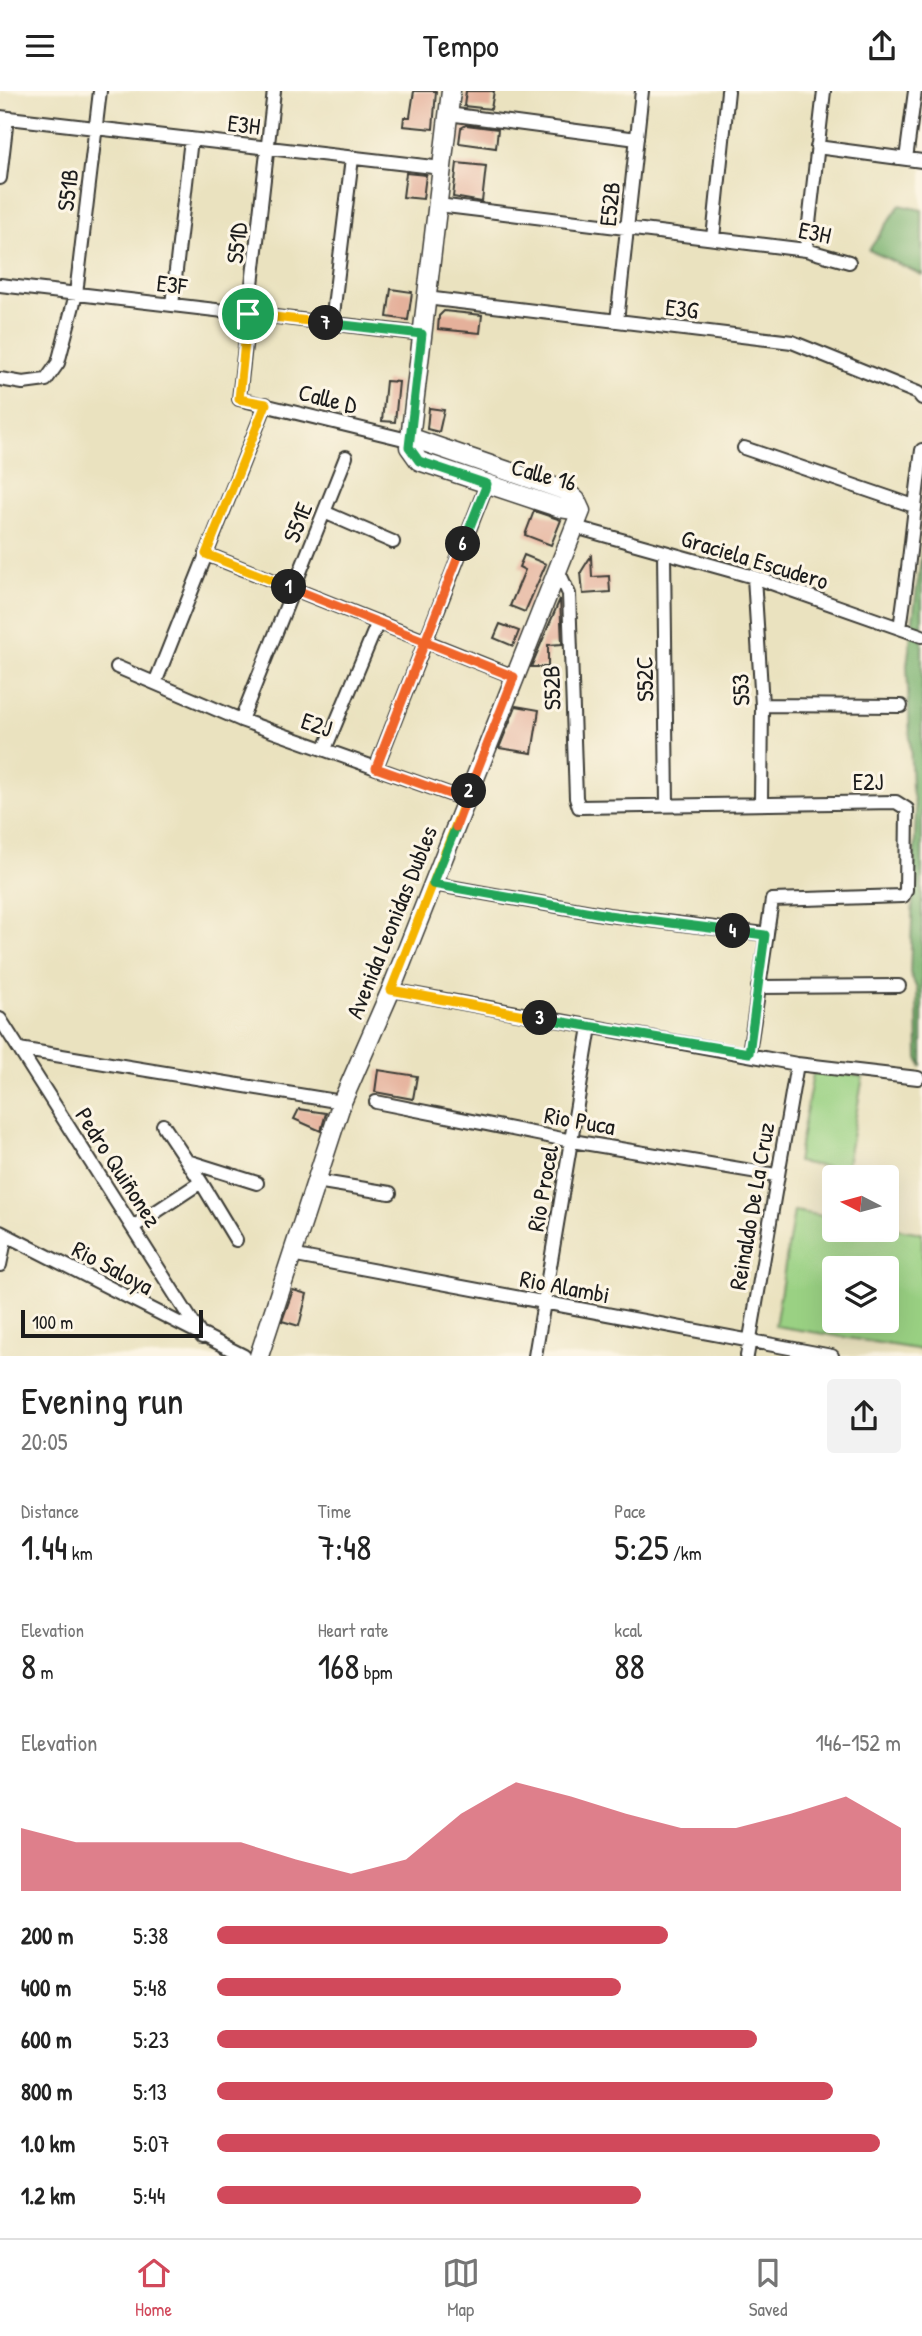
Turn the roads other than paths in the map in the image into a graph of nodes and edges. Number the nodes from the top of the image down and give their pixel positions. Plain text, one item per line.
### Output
1 (100, 91) edge
2 (274, 91) edge
3 (451, 91) edge
4 (642, 91) edge
5 (728, 91) edge
6 (824, 91) edge
7 (915, 91) edge
8 (448, 114) junction
9 (4, 117) edge
10 (95, 128) junction
11 (191, 139) junction
12 (637, 139) junction
13 (817, 147) junction
14 (268, 148) junction
15 (352, 158) junction
16 (906, 159) junction
17 (922, 161) edge
18 (442, 168) junction
19 (0, 179) edge
20 (438, 205) junction
21 (627, 228) junction
22 (713, 238) junction
23 (806, 250) junction
24 (849, 262) dead end
25 (0, 285) edge
26 (76, 293) junction
27 (426, 298) junction
28 (172, 305) junction
29 (248, 314) junction
30 (617, 321) junction
31 (332, 323) junction
32 (422, 334) junction
33 (0, 379) edge
34 (922, 398) edge
35 (239, 399) joint
36 (266, 404) junction
37 (408, 440) junction
38 (744, 447) dead end
39 (922, 450) edge
40 (346, 457) dead end
41 (487, 484) junction
42 (914, 506) junction
43 (324, 512) junction
44 (578, 519) junction
45 (393, 542) dead end
46 (664, 553) junction
47 (206, 554) junction
48 (558, 570) junction
49 (754, 577) junction
50 (293, 589) junction
51 (378, 622) junction
52 (900, 628) junction
53 (922, 636) edge
54 (425, 642) junction
55 (117, 667) dead end
56 (514, 677) junction
57 (155, 683) junction
58 (762, 705) junction
59 (901, 706) dead end
60 (241, 720) junction
61 (325, 749) junction
62 (376, 768) junction
63 (466, 800) junction
64 (761, 802) junction
65 (667, 804) junction
66 (579, 807) joint
67 (433, 884) junction
68 (765, 935) junction
69 (899, 986) dead end
70 (758, 987) junction
71 (391, 990) junction
72 (0, 1019) edge
73 (590, 1027) junction
74 (19, 1049) junction
75 (749, 1053) junction
76 (797, 1064) junction
77 (918, 1079) dead end
78 (342, 1102) junction
79 (376, 1102) dead end
80 (163, 1125) dead end
81 (572, 1141) junction
82 (187, 1161) junction
83 (776, 1175) junction
84 (316, 1181) junction
85 (201, 1182) junction
86 (257, 1183) dead end
87 (390, 1193) dead end
88 (133, 1227) junction
89 (3, 1233) edge
90 (236, 1240) dead end
91 (291, 1255) junction
92 (0, 1265) edge
93 (544, 1303) junction
94 (202, 1337) junction
95 (750, 1341) junction
96 (244, 1356) edge
97 (259, 1356) edge
98 (535, 1356) edge
99 (747, 1356) edge
100 (832, 1356) edge

1 - 10 street, S51B
2 - 14 street, S51D
3 - 8 main road
4 - 12 street, E52B
5 - 22 street
6 - 13 street
7 - 16 street
8 - 12 street
8 - 18 main road
9 - 10 street, E3H
9 - 19 street
10 - 11 street, E3H
10 - 26 street, S51B
11 - 14 street, E3H
11 - 28 street
12 - 21 street, E52B
13 - 16 street
13 - 23 street
14 - 15 street, E3H
14 - 29 street, S51D
15 - 18 street, E3H
15 - 31 street
16 - 17 street
18 - 20 main road
20 - 21 street, E3H
20 - 27 main road
21 - 22 street, E3H
21 - 30 street, E52B
22 - 23 street, E3H
23 - 24 street, E3H
25 - 26 street, E3F
26 - 28 street, E3F
26 - 33 street, S51B
27 - 30 street, E3G
27 - 32 main road
28 - 29 street, E3F
29 - 31 street, E3F
29 - 35 street, S51D
30 - 34 street, E3G
31 - 32 street, E3F
32 - 37 main road
35 - 36 street, Calle D
36 - 37 street, Calle D
36 - 47 street
37 - 41 main road, Calle 16
37 - 44 main road, Calle 16
38 - 42 street
39 - 42 street
40 - 43 street, S51E
41 - 44 main road, Calle 16
41 - 54 street
42 - 52 street
43 - 45 street
43 - 50 street, S51E
44 - 46 street, Graciela Escudero
44 - 48 main road, Avenida Leonidas Dubles
46 - 49 street, Graciela Escudero
46 - 65 street, S52C
47 - 50 street
47 - 57 street
48 - 56 main road, Avenida Leonidas Dubles
48 - 66 street, S52B
49 - 52 street, Graciela Escudero
49 - 58 street, S53
50 - 51 street
50 - 60 street, S51E
51 - 54 street
51 - 61 street
52 - 53 street, Graciela Escudero
54 - 56 street
54 - 62 street
55 - 57 street, E2J
56 - 63 main road, Avenida Leonidas Dubles
57 - 60 street, E2J
58 - 59 street
58 - 64 street, S53
60 - 61 street, E2J
61 - 62 street, E2J
62 - 63 street, E2J
63 - 67 main road, Avenida Leonidas Dubles
64 - 65 street, E2J
64 - 68 street, E2J
65 - 66 street, E2J
67 - 68 street
67 - 71 main road, Avenida Leonidas Dubles
68 - 70 street
69 - 70 street
70 - 75 street
71 - 73 street
71 - 78 main road, Avenida Leonidas Dubles
72 - 74 street, Pedro Quiñonez
73 - 75 street
73 - 81 street, Rio Procel
74 - 78 street
74 - 88 street, Pedro Quiñonez
75 - 76 street
76 - 77 street
76 - 83 street, Reinaldo De La Cruz
78 - 84 main road, Avenida Leonidas Dubles
79 - 81 street, Rio Puca
80 - 82 street
81 - 83 street, Rio Puca
81 - 93 street, Rio Procel
82 - 85 street
82 - 86 street
83 - 95 street, Reinaldo De La Cruz
84 - 87 street
84 - 91 main road, Avenida Leonidas Dubles
85 - 88 street
85 - 90 street
88 - 94 street, Pedro Quiñonez
89 - 92 street
89 - 94 street, Rio Saloya
91 - 93 street, Rio Alambi
91 - 97 main road, Avenida Leonidas Dubles
93 - 95 street, Rio Alambi
93 - 98 street, Rio Procel
94 - 96 street, Rio Saloya
95 - 99 street, Reinaldo De La Cruz
95 - 100 street, Rio Alambi

